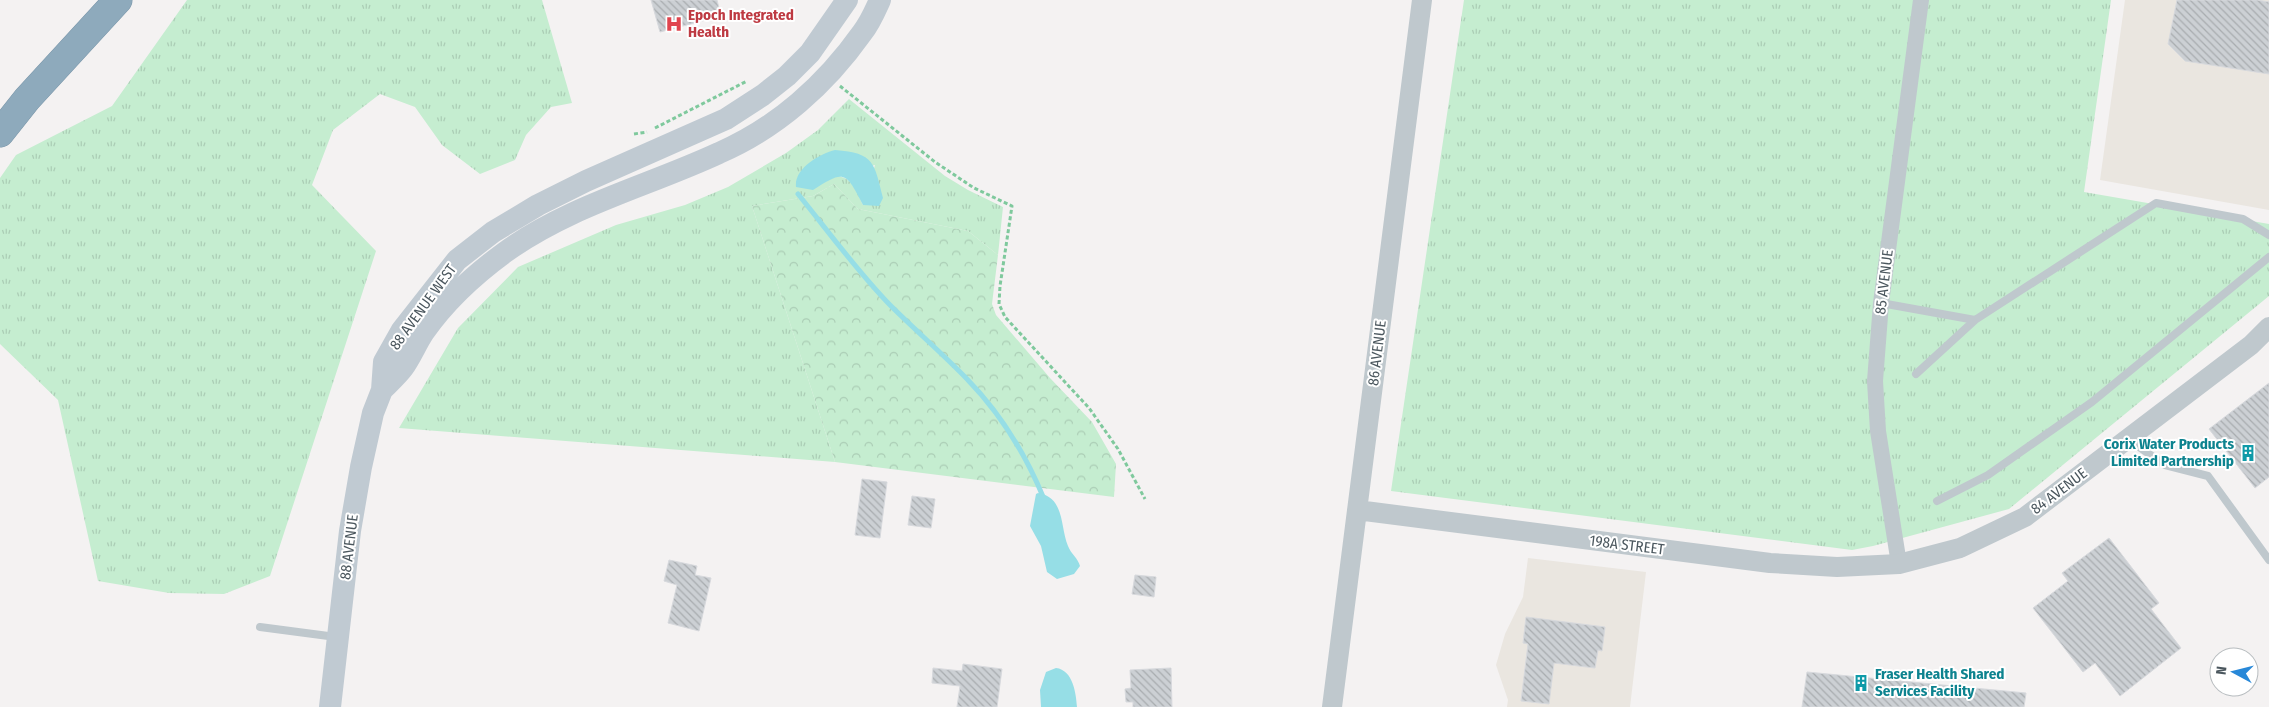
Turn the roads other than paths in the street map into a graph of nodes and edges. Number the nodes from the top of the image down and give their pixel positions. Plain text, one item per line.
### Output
1 (110, 0) edge
2 (118, 0) edge
3 (847, 0) edge
4 (880, 0) edge
5 (1422, 0) edge
6 (1921, 0) edge
7 (96, 23) junction
8 (0, 133) edge
9 (2269, 235) edge
10 (2269, 257) edge
11 (1881, 303) junction
12 (1976, 320) junction
13 (2269, 327) edge
14 (1916, 374) dead end
15 (382, 390) junction
16 (2128, 438) junction
17 (1937, 502) dead end
18 (1357, 510) junction
19 (2269, 560) edge
20 (1899, 564) junction
21 (260, 627) dead end
22 (338, 637) junction
23 (330, 707) edge
24 (1332, 707) edge

1 - 7 highway
2 - 7 highway
3 - 15 main road, 88 AVENUE WEST
4 - 15 main road, 88 AVENUE WEST
5 - 18 street, 86 AVENUE
6 - 11 street, 85 AVENUE
7 - 8 highway
9 - 12 lane
10 - 17 lane
11 - 12 lane
11 - 20 street, 85 AVENUE
12 - 14 lane
13 - 16 street, 84 AVENUE
15 - 22 main road, 88 AVENUE
16 - 19 lane
16 - 20 street, 84 AVENUE
18 - 20 street, 198A STREET
18 - 24 street, 86 AVENUE
21 - 22 lane
22 - 23 main road, 88 AVENUE

